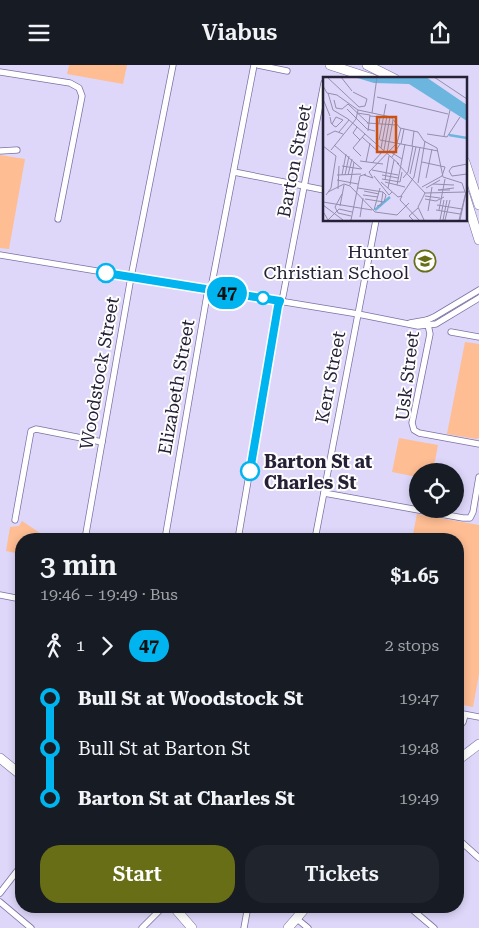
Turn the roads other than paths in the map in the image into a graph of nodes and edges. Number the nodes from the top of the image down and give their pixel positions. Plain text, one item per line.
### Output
1 (174, 65) edge
2 (254, 65) edge
3 (258, 65) edge
4 (330, 65) edge
5 (367, 65) edge
6 (287, 71) dead end
7 (0, 72) edge
8 (367, 77) edge
9 (391, 77) edge
10 (323, 88) edge
11 (17, 150) dead end
12 (0, 151) edge
13 (466, 165) edge
14 (234, 172) junction
15 (304, 187) junction
16 (323, 190) edge
17 (466, 198) edge
18 (479, 205) edge
19 (58, 219) dead end
20 (376, 221) edge
21 (479, 240) edge
22 (0, 255) edge
23 (131, 277) junction
24 (209, 290) junction
25 (479, 290) edge
26 (479, 298) edge
27 (280, 301) junction
28 (358, 314) junction
29 (428, 323) junction
30 (451, 332) dead end
31 (479, 337) edge
32 (102, 442) junction
33 (479, 445) edge
34 (479, 477) edge
35 (324, 493) junction
36 (15, 520) dead end
37 (86, 533) edge
38 (166, 533) edge
39 (239, 533) edge
40 (316, 533) edge
41 (0, 595) edge
42 (15, 598) edge
43 (465, 715) joint
44 (479, 717) edge
45 (464, 718) edge
46 (479, 744) edge
47 (464, 755) edge
48 (0, 757) edge
49 (15, 770) edge
50 (464, 844) edge
51 (479, 858) edge
52 (15, 874) edge
53 (0, 893) edge
54 (0, 902) edge
55 (157, 913) edge
56 (179, 913) edge
57 (247, 913) edge
58 (301, 913) edge
59 (416, 913) edge
60 (296, 918) junction
61 (31, 928) edge
62 (142, 928) edge
63 (192, 928) edge
64 (244, 928) edge
65 (288, 928) edge
66 (308, 928) edge
67 (434, 928) edge

1 - 23 street, Woodstock Street
2 - 14 street, Elizabeth Street
3 - 6 street
4 - 8 main road
5 - 9 main road
7 - 19 street
10 - 15 street, Barton Street
11 - 12 street
13 - 18 main road
14 - 15 street
14 - 24 street, Elizabeth Street
15 - 16 street
15 - 27 street, Barton Street
17 - 21 main road
20 - 28 street, Kerr Street
22 - 23 street
23 - 24 street
23 - 32 street, Woodstock Street
24 - 27 street
24 - 38 street, Elizabeth Street
25 - 29 street
26 - 29 street
27 - 28 street
27 - 39 street, Barton Street
28 - 29 street
28 - 35 street, Kerr Street
29 - 33 street, Usk Street
30 - 31 street
32 - 36 street
32 - 37 street, Woodstock Street
34 - 35 street
35 - 40 street, Kerr Street
41 - 42 street
43 - 44 street
43 - 45 street
46 - 47 main road
48 - 49 main road
50 - 51 street
52 - 53 street
54 - 61 street
55 - 62 street
56 - 63 main road
57 - 64 street
58 - 60 main road
59 - 67 street
60 - 65 main road
60 - 66 street

